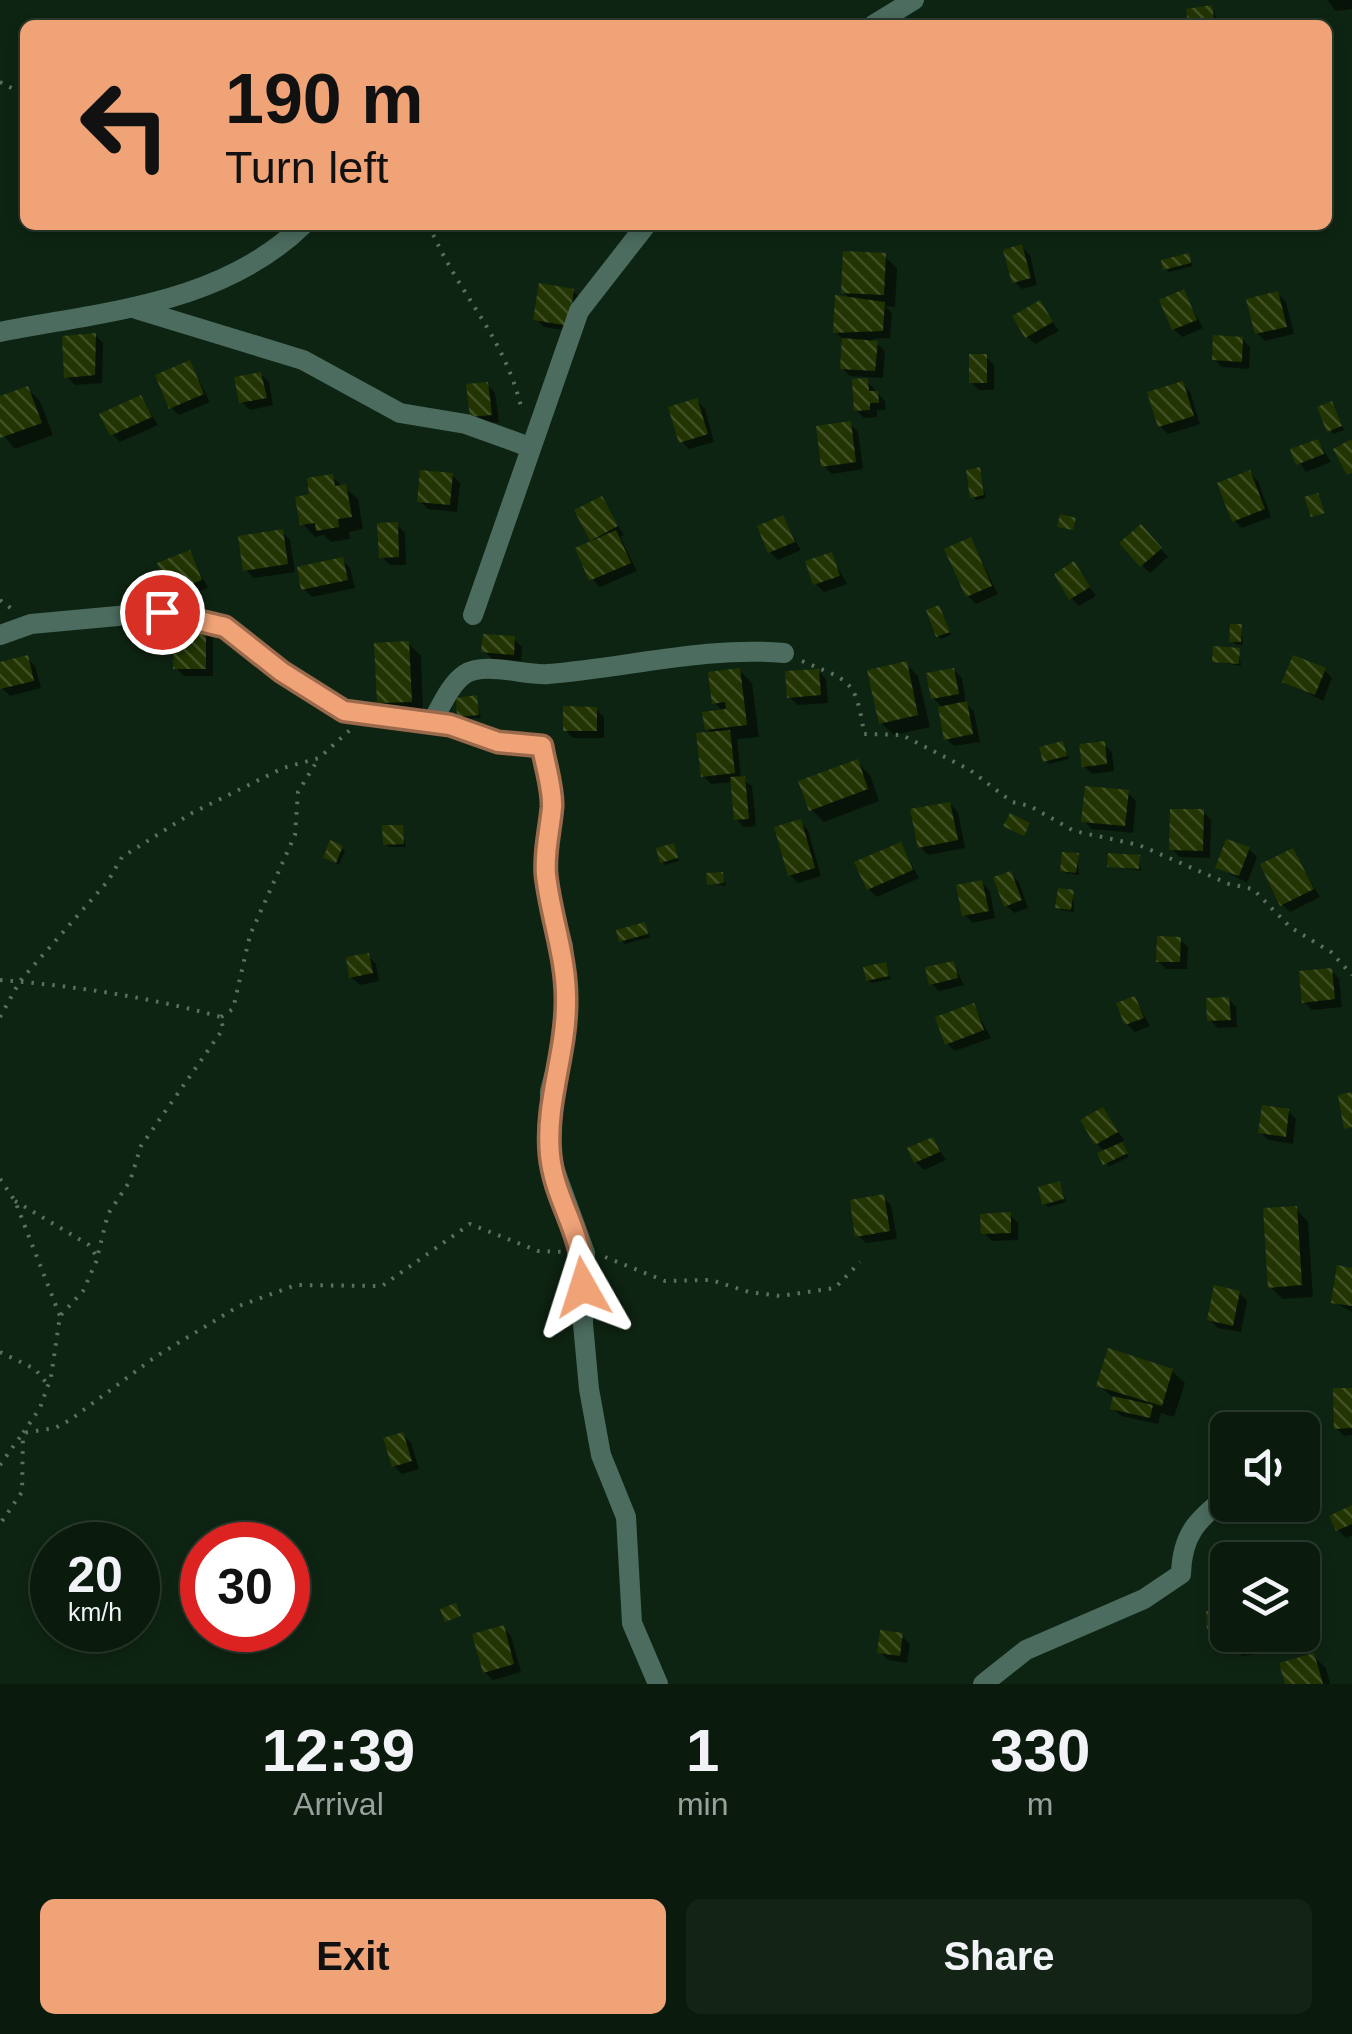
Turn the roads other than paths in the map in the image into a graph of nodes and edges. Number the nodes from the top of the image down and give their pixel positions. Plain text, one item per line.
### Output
1 (914, 0) edge
2 (880, 20) edge
3 (298, 230) edge
4 (642, 230) edge
5 (136, 310) junction
6 (0, 332) edge
7 (526, 447) junction
8 (473, 615) dead end
9 (0, 634) edge
10 (784, 653) road end
11 (430, 724) junction
12 (1210, 1509) edge
13 (658, 1684) edge
14 (984, 1684) edge

1 - 2 street
3 - 5 street
4 - 7 street
5 - 6 street
5 - 7 street
7 - 8 street
9 - 11 street
10 - 11 street
11 - 13 street
12 - 14 street

